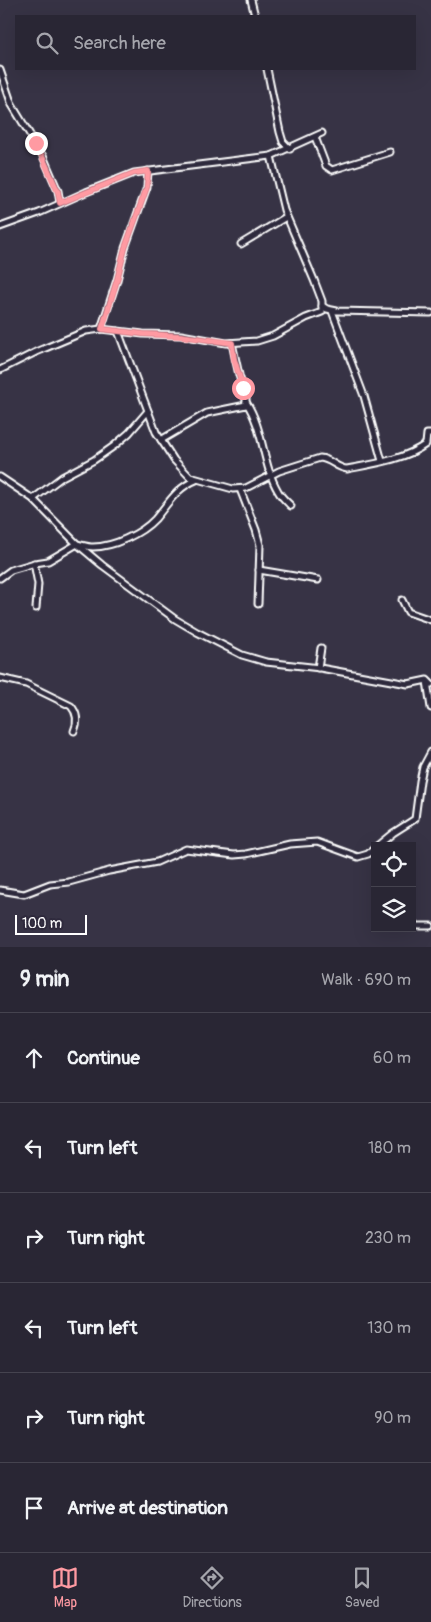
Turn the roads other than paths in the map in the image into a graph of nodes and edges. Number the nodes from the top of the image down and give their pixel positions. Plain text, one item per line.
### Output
1 (251, 0) edge
2 (255, 15) edge
3 (0, 70) edge
4 (267, 70) edge
5 (322, 134) dead end
6 (316, 137) junction
7 (290, 149) junction
8 (390, 152) dead end
9 (271, 156) junction
10 (148, 171) junction
11 (60, 203) junction
12 (286, 217) junction
13 (0, 227) edge
14 (241, 244) dead end
15 (322, 306) junction
16 (332, 311) junction
17 (431, 313) edge
18 (102, 329) junction
19 (118, 331) junction
20 (232, 343) junction
21 (0, 370) edge
22 (246, 402) junction
23 (148, 411) junction
24 (431, 434) edge
25 (161, 440) junction
26 (382, 461) junction
27 (270, 474) junction
28 (0, 477) edge
29 (196, 480) junction
30 (240, 489) junction
31 (33, 499) junction
32 (291, 506) dead end
33 (77, 544) junction
34 (34, 563) junction
35 (259, 570) junction
36 (0, 578) edge
37 (318, 580) dead end
38 (402, 600) dead end
39 (258, 604) dead end
40 (36, 608) dead end
41 (431, 620) edge
42 (321, 648) dead end
43 (318, 668) junction
44 (0, 678) edge
45 (429, 682) edge
46 (431, 708) edge
47 (74, 731) dead end
48 (431, 752) edge
49 (384, 842) edge
50 (371, 852) edge
51 (0, 890) edge
52 (416, 926) edge
53 (431, 926) edge

1 - 2 street
3 - 11 street
4 - 7 street
5 - 6 street
6 - 7 street
6 - 8 street
7 - 9 street
9 - 10 street
9 - 12 street
10 - 11 street
10 - 18 street
11 - 13 street
12 - 14 street
12 - 15 street
15 - 16 street
15 - 20 street
16 - 17 street
16 - 26 street
18 - 19 street
18 - 21 street
19 - 20 street
19 - 23 street
20 - 22 street
22 - 25 street
22 - 27 street
23 - 25 street
23 - 31 street
24 - 26 street
25 - 29 street
26 - 27 street
27 - 30 street
27 - 32 street
28 - 31 street
29 - 30 street
29 - 33 street
30 - 35 street
31 - 33 street
33 - 34 street
33 - 43 street
34 - 36 street
34 - 40 street
35 - 37 street
35 - 39 street
38 - 41 street
42 - 43 street
43 - 45 street
44 - 47 street
45 - 46 street
48 - 49 street
50 - 51 street
52 - 53 street

